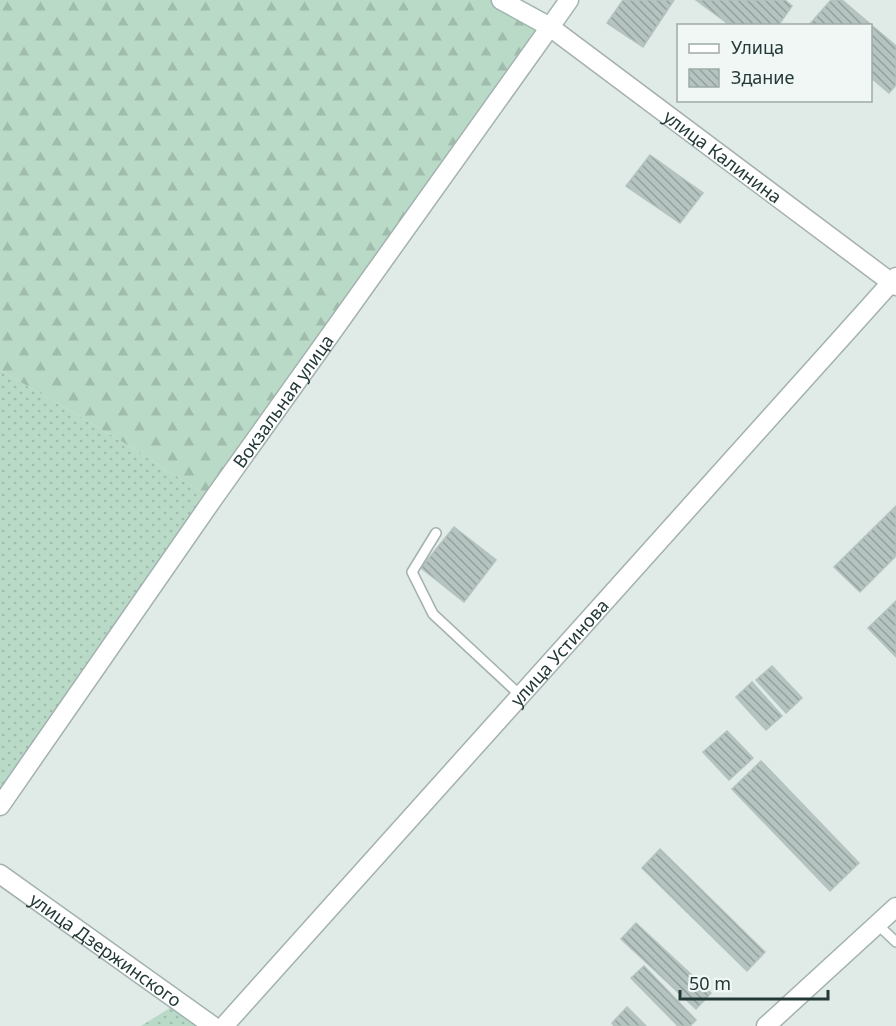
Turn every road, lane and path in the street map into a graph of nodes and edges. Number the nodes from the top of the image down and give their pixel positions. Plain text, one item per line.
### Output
1 (501, 0) edge
2 (569, 0) edge
3 (550, 27) junction
4 (895, 281) edge
5 (436, 533) dead end
6 (520, 695) junction
7 (0, 806) edge
8 (0, 874) edge
9 (896, 907) edge
10 (877, 924) junction
11 (896, 942) edge
12 (213, 1026) edge
13 (224, 1026) edge
14 (766, 1026) edge

1 - 3 street, улица Калинина
2 - 3 street, Вокзальная улица
3 - 4 street, улица Калинина
3 - 7 street, Вокзальная улица
4 - 6 street, улица Устинова
5 - 6 lane
6 - 13 street, улица Устинова
8 - 12 street, улица Дзержинского
9 - 10 street
10 - 11 lane
10 - 14 street

